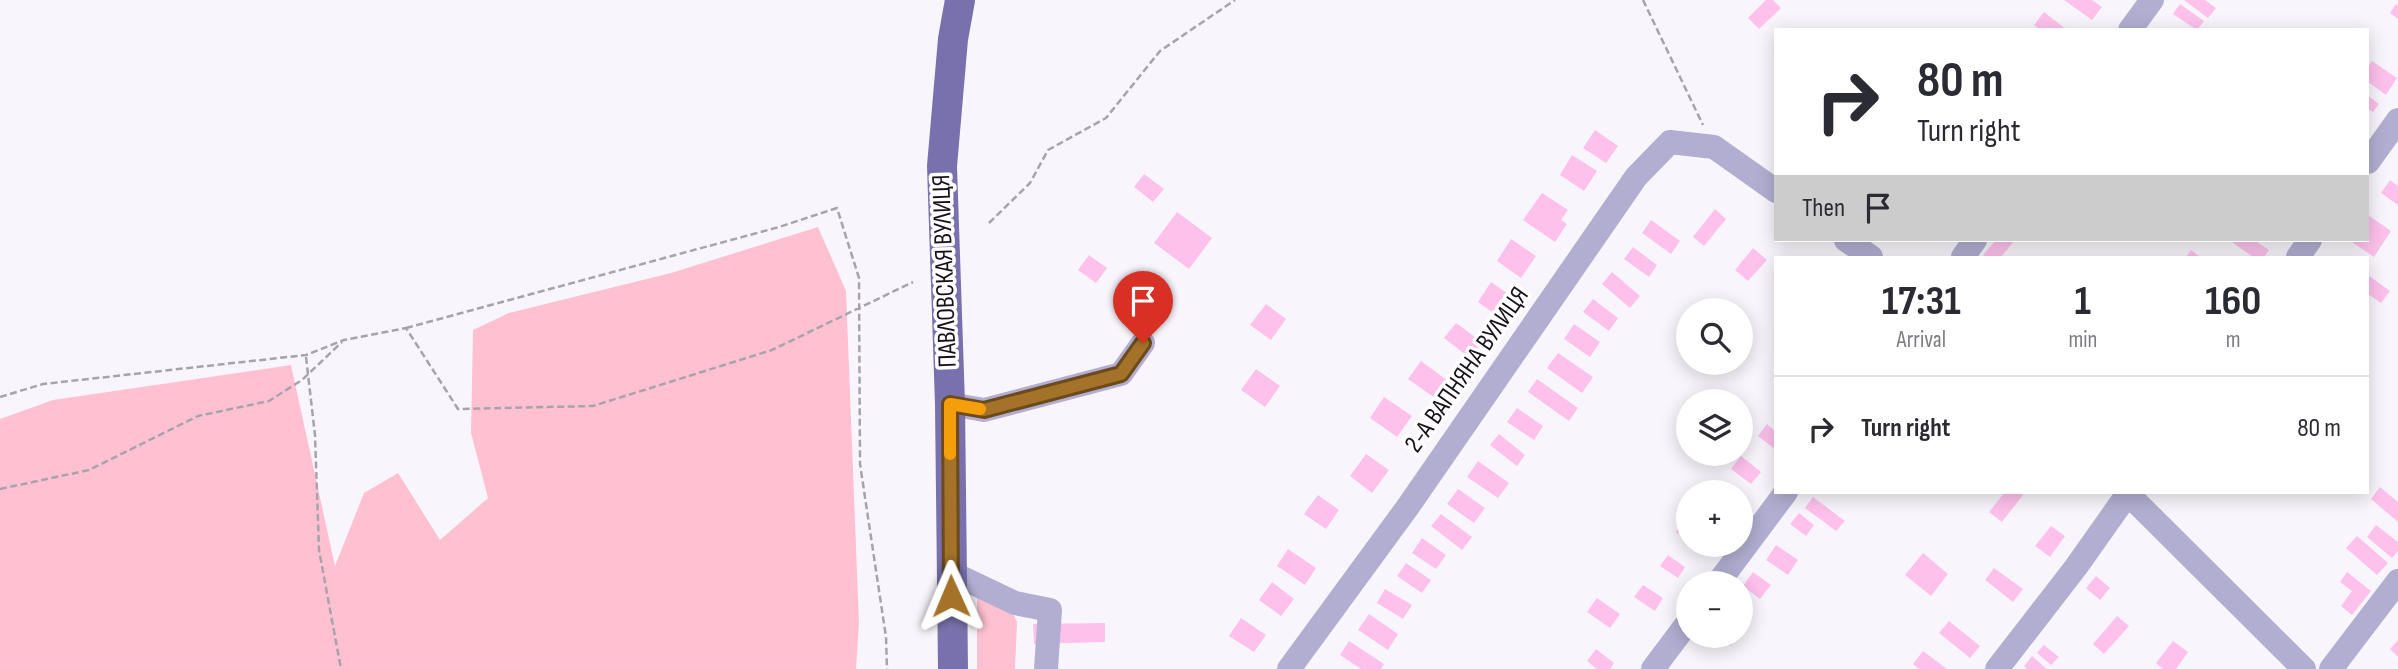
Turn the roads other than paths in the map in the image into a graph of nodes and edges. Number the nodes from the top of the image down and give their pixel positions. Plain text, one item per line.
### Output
1 (960, 0) edge
2 (2152, 0) edge
3 (2131, 28) edge
4 (2398, 120) edge
5 (2369, 161) edge
6 (1774, 190) edge
7 (1849, 242) edge
8 (1973, 242) edge
9 (2309, 242) edge
10 (1870, 256) edge
11 (1963, 256) edge
12 (2299, 256) edge
13 (1143, 343) dead end
14 (950, 404) junction
15 (1785, 494) edge
16 (2127, 494) edge
17 (2130, 494) edge
18 (1727, 571) edge
19 (950, 572) junction
20 (2398, 581) edge
21 (1676, 638) edge
22 (953, 669) edge
23 (1046, 669) edge
24 (1289, 669) edge
25 (1653, 669) edge
26 (1997, 669) edge
27 (2304, 669) edge
28 (2331, 669) edge

1 - 14 main road, ПАВЛОВСКАЯ ВУЛИЦЯ
2 - 3 street
4 - 5 street
6 - 24 street, 2-А ВАПНЯНА ВУЛИЦЯ
7 - 10 street
8 - 11 street
9 - 12 street
13 - 14 street
14 - 19 main road, ПАВЛОВСКАЯ ВУЛИЦЯ
15 - 18 street
16 - 26 street
17 - 27 street
19 - 22 main road, ПАВЛОВСКАЯ ВУЛИЦЯ
19 - 23 street
20 - 28 street
21 - 25 street

